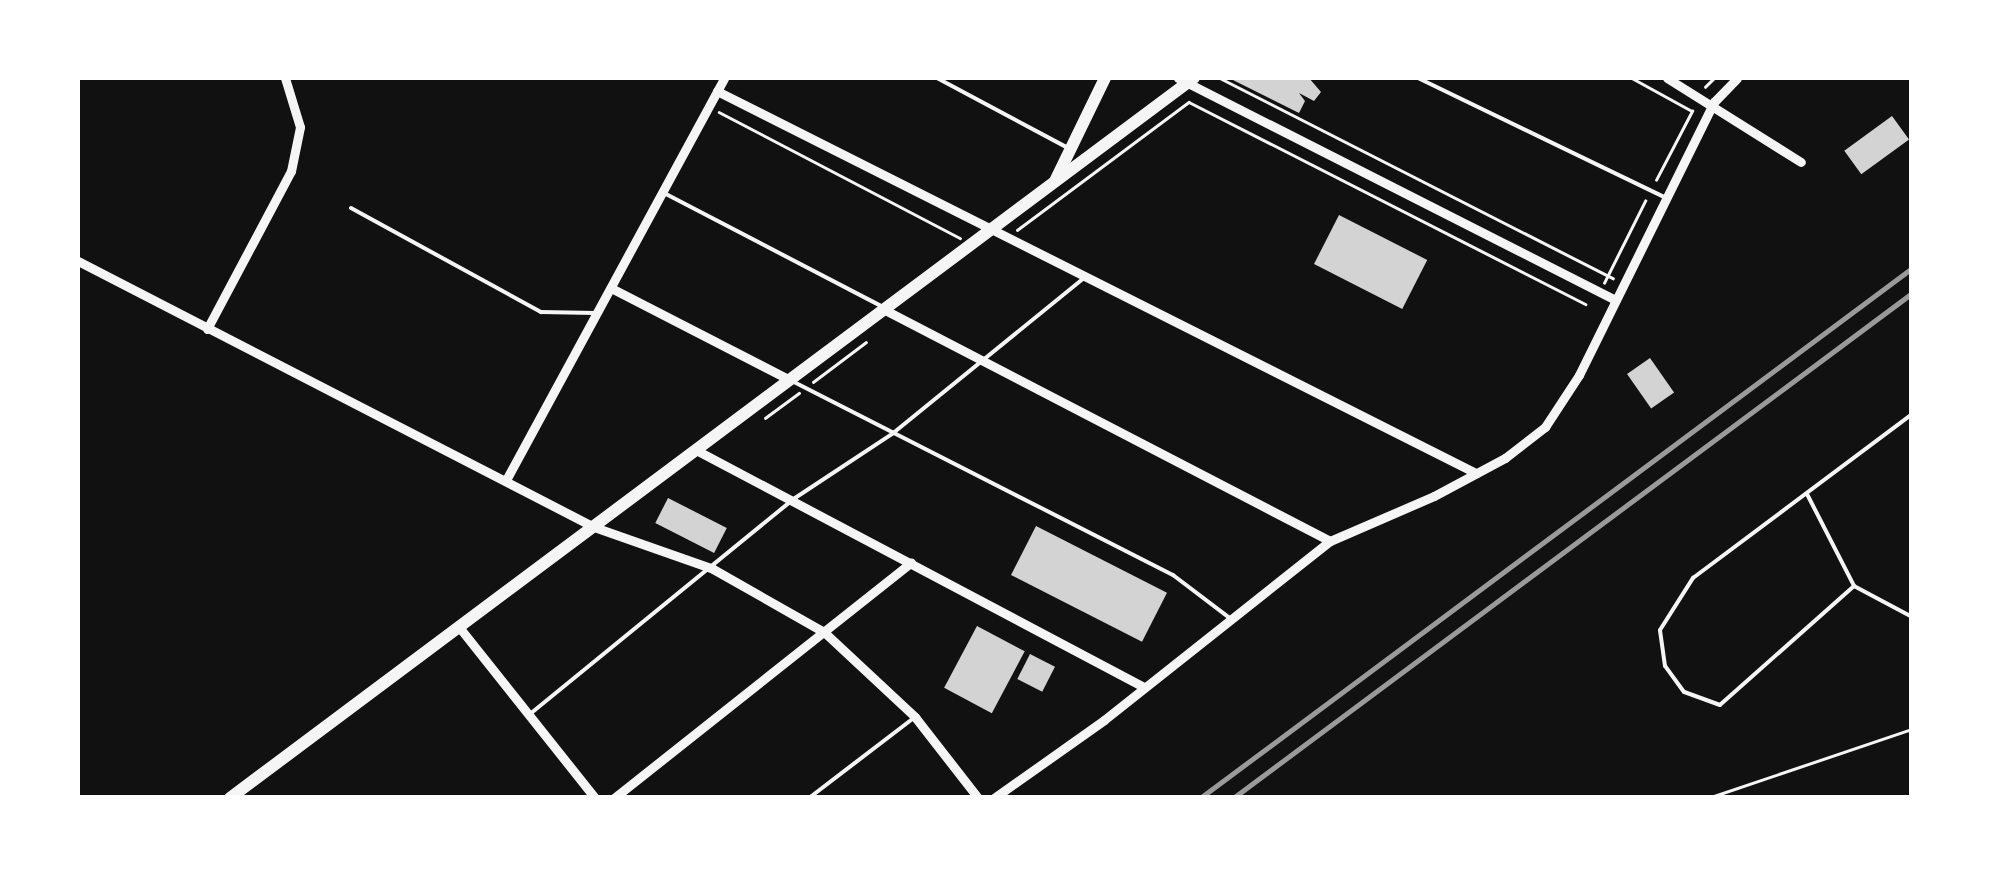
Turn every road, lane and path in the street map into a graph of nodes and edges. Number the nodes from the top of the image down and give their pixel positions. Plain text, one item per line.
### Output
1 (285, 78) edge
2 (724, 78) edge
3 (937, 78) edge
4 (1105, 78) edge
5 (1220, 78) edge
6 (1418, 78) edge
7 (1667, 78) edge
8 (1736, 78) edge
9 (1186, 79) edge
10 (717, 91) junction
11 (1714, 102) junction
12 (709, 106) junction
13 (1692, 111) dead end
14 (1070, 148) junction
15 (1802, 162) dead end
16 (1054, 182) junction
17 (1650, 190) junction
18 (664, 193) junction
19 (1666, 198) junction
20 (351, 208) dead end
21 (990, 231) junction
22 (1006, 239) junction
23 (972, 244) junction
24 (78, 261) edge
25 (1608, 276) junction
26 (1084, 278) junction
27 (1623, 283) junction
28 (613, 289) junction
29 (1600, 292) junction
30 (1615, 300) junction
31 (1585, 304) dead end
32 (885, 310) junction
33 (600, 313) junction
34 (207, 329) junction
35 (867, 341) dead end
36 (978, 364) junction
37 (790, 380) junction
38 (806, 388) junction
39 (1912, 414) edge
40 (758, 422) dead end
41 (892, 434) junction
42 (696, 450) junction
43 (1476, 473) junction
44 (506, 480) junction
45 (1807, 494) junction
46 (792, 500) junction
47 (594, 527) junction
48 (1330, 541) junction
49 (911, 562) junction
50 (713, 569) junction
51 (1854, 586) junction
52 (1912, 617) edge
53 (1231, 619) junction
54 (459, 627) junction
55 (824, 632) junction
56 (1142, 686) junction
57 (528, 715) junction
58 (916, 717) junction
59 (1912, 729) edge
60 (230, 798) edge
61 (596, 798) edge
62 (614, 798) edge
63 (809, 798) edge
64 (978, 798) edge
65 (994, 798) edge
66 (1708, 798) edge

1 - 34 street
2 - 10 street
3 - 14 lane
4 - 14 main road
5 - 25 path
6 - 17 lane
7 - 11 street
8 - 11 street
9 - 16 main road
9 - 29 street
10 - 12 street
10 - 21 street
11 - 15 street
11 - 19 street
12 - 18 street
12 - 23 path
13 - 17 path
14 - 16 main road
16 - 21 main road
17 - 19 lane
17 - 25 path
18 - 28 street
18 - 32 lane
19 - 27 street
20 - 33 lane
21 - 22 street
21 - 23 main road
22 - 26 street
22 - 31 path
23 - 32 main road
24 - 34 street
25 - 27 path
25 - 29 path
26 - 36 lane
26 - 43 street
27 - 30 street
28 - 33 street
28 - 37 street
29 - 30 street
30 - 43 street
32 - 36 street
32 - 37 main road
33 - 44 street
34 - 44 street
35 - 38 path
36 - 41 lane
36 - 48 street
37 - 38 lane
37 - 42 main road
38 - 40 path
38 - 41 lane
39 - 45 lane
41 - 46 lane
41 - 53 lane
42 - 46 street
42 - 47 main road
43 - 48 street
44 - 47 street
45 - 51 lane
45 - 51 lane
46 - 49 street
46 - 50 lane
47 - 50 street
47 - 54 main road
48 - 53 street
49 - 55 street
49 - 56 street
50 - 55 street
50 - 57 lane
51 - 52 lane
53 - 56 street
54 - 57 street
54 - 60 main road
55 - 58 street
55 - 62 street
56 - 65 street
57 - 61 street
58 - 63 lane
58 - 64 street
59 - 66 path

